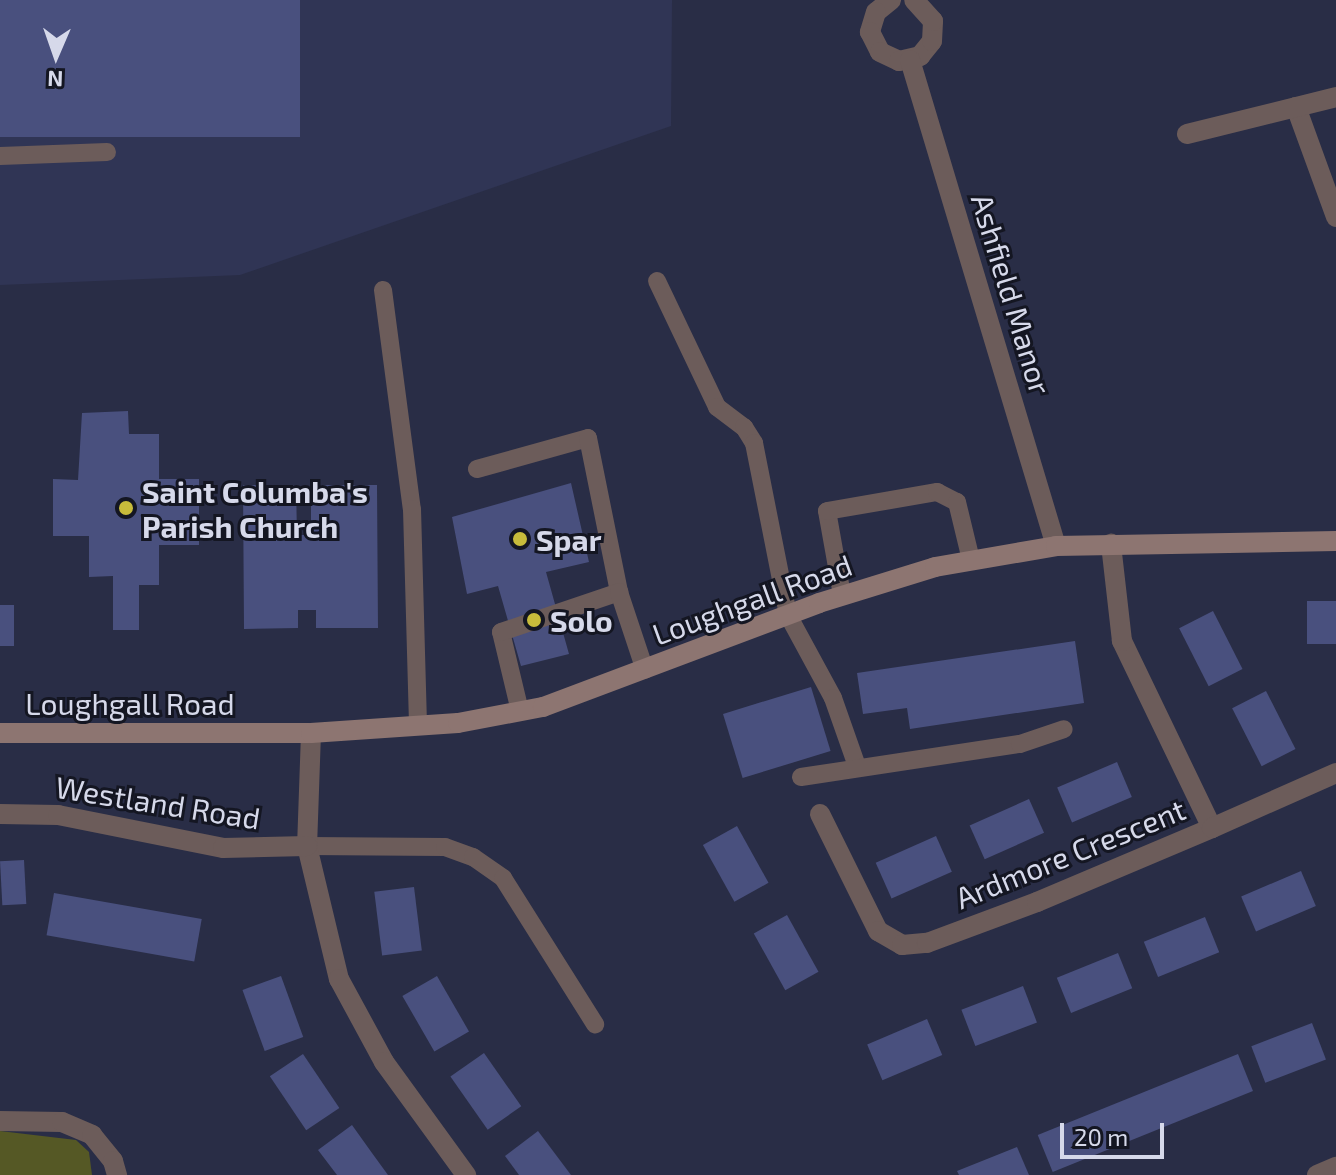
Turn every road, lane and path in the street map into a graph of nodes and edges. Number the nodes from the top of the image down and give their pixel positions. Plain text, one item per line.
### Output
1 (891, 0) edge
2 (914, 0) edge
3 (910, 60) junction
4 (1336, 97) edge
5 (1296, 107) junction
6 (1187, 134) dead end
7 (107, 152) dead end
8 (0, 156) edge
9 (1336, 217) edge
10 (657, 281) dead end
11 (383, 290) dead end
12 (477, 469) dead end
13 (1336, 541) edge
14 (1111, 544) junction
15 (1056, 546) junction
16 (971, 560) junction
17 (619, 592) junction
18 (842, 595) junction
19 (788, 615) junction
20 (645, 670) junction
21 (520, 711) junction
22 (418, 726) junction
23 (1064, 729) dead end
24 (0, 733) edge
25 (311, 733) junction
26 (857, 766) junction
27 (1336, 773) edge
28 (801, 777) dead end
29 (0, 814) edge
30 (820, 814) dead end
31 (1212, 828) junction
32 (307, 846) junction
33 (595, 1024) dead end
34 (0, 1121) edge
35 (1336, 1167) edge
36 (117, 1175) edge
37 (466, 1175) edge
38 (1317, 1175) edge

1 - 3 street
2 - 3 street
3 - 15 street, Ashfield Manor
4 - 5 street
5 - 6 street
5 - 9 street
7 - 8 lane
10 - 19 lane
11 - 22 lane
12 - 17 lane
13 - 14 main road, Loughgall Road
14 - 15 main road, Loughgall Road
14 - 31 street, Ardmore Crescent
15 - 16 main road, Loughgall Road
16 - 18 main road, Loughgall Road
16 - 18 lane
17 - 20 lane
17 - 21 lane
18 - 19 main road, Loughgall Road
19 - 20 main road, Loughgall Road
19 - 26 lane
20 - 21 main road, Loughgall Road
21 - 22 main road, Loughgall Road
22 - 25 main road, Loughgall Road
23 - 26 lane
24 - 25 main road, Loughgall Road
25 - 32 street
26 - 28 lane
27 - 31 street
29 - 32 street, Westland Road
30 - 31 street, Ardmore Crescent
32 - 33 lane
32 - 37 street
34 - 36 street
35 - 38 street

